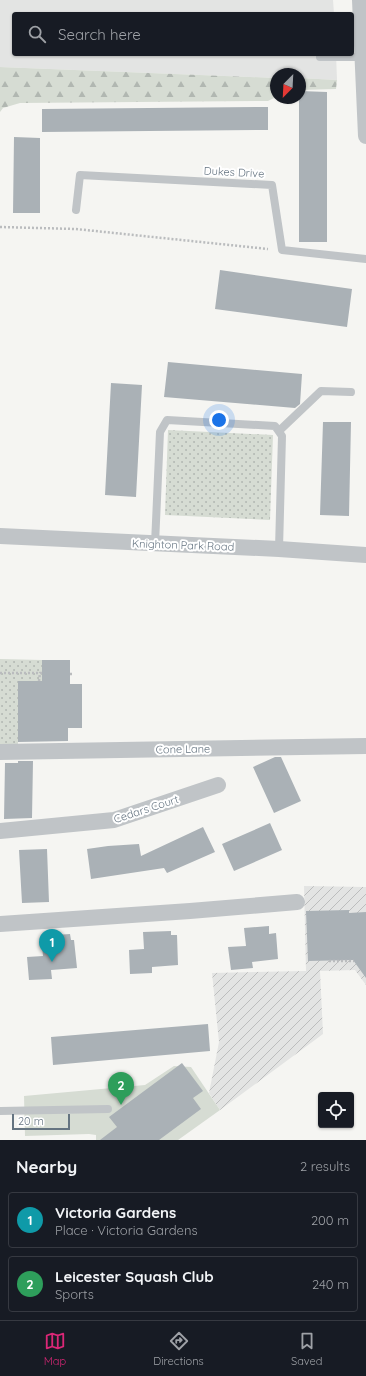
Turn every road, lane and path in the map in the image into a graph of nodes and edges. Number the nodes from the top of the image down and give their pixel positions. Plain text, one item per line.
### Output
1 (360, 0) edge
2 (320, 57) dead end
3 (362, 57) junction
4 (366, 136) edge
5 (76, 210) dead end
6 (0, 227) edge
7 (282, 250) junction
8 (366, 259) edge
9 (351, 392) dead end
10 (279, 431) junction
11 (0, 536) edge
12 (155, 544) junction
13 (279, 549) junction
14 (366, 555) edge
15 (0, 673) edge
16 (39, 681) dead end
17 (366, 746) edge
18 (0, 752) edge
19 (218, 785) dead end
20 (0, 831) edge
21 (297, 902) dead end
22 (0, 924) edge
23 (329, 961) dead end
24 (354, 961) dead end
25 (108, 1109) dead end
26 (0, 1111) edge

1 - 3 street
2 - 3 lane
3 - 4 street
5 - 7 lane, Dukes Drive
6 - 7 path
7 - 8 lane
9 - 10 lane
10 - 12 lane
10 - 13 lane
11 - 12 street, Knighton Park Road
12 - 13 street, Knighton Park Road
13 - 14 street, Knighton Park Road
15 - 16 path
17 - 18 street, Cone Lane
19 - 20 street, Cedars Court
21 - 22 street
23 - 24 path
25 - 26 lane

